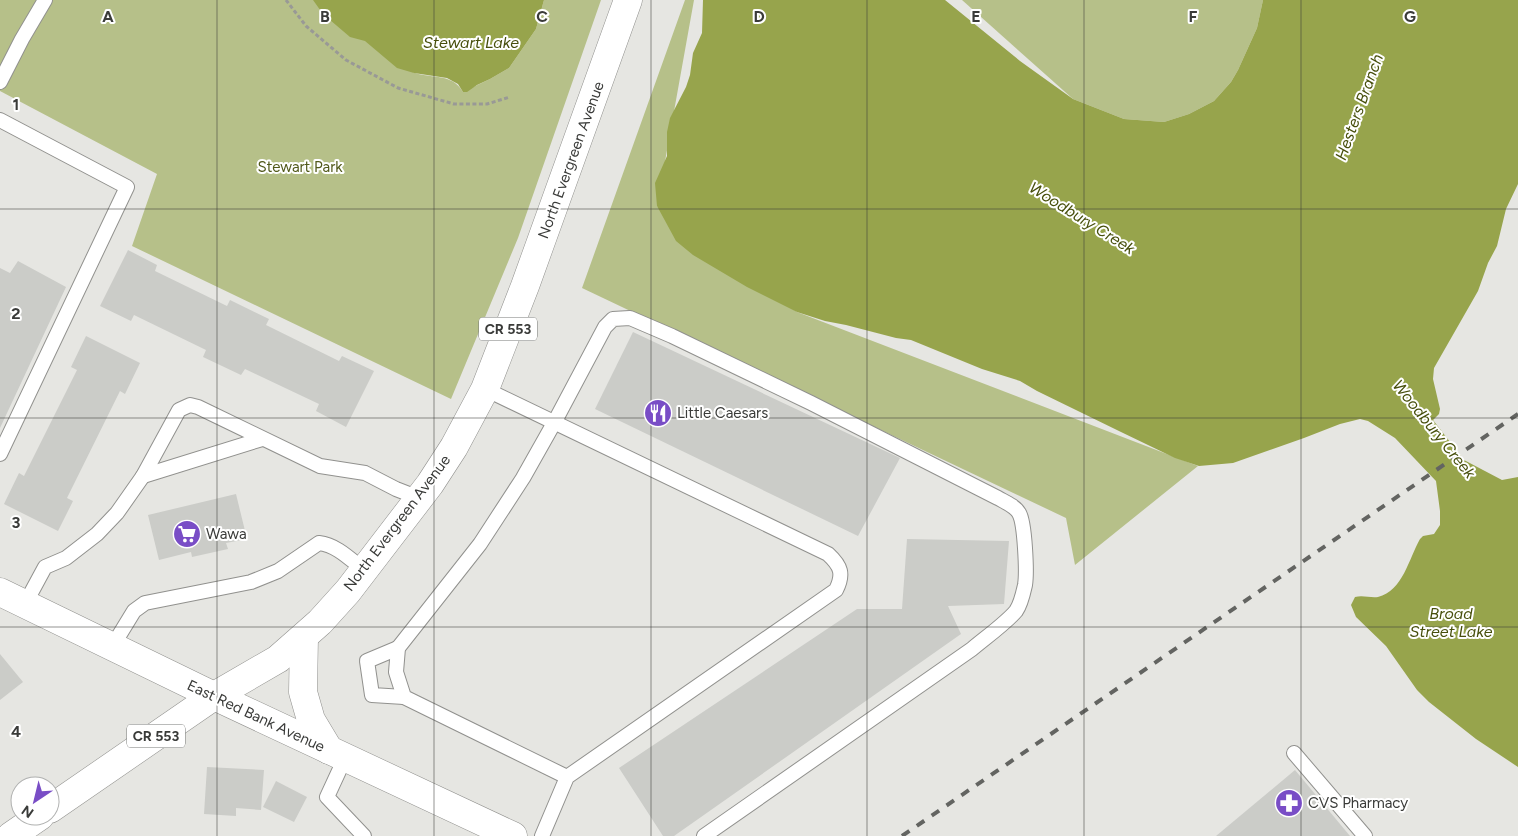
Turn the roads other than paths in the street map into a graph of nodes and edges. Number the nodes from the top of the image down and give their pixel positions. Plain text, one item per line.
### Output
1 (46, 0) edge
2 (628, 0) edge
3 (0, 82) edge
4 (0, 120) edge
5 (485, 389) junction
6 (554, 423) junction
7 (262, 439) junction
8 (0, 454) edge
9 (143, 476) junction
10 (419, 498) junction
11 (364, 570) junction
12 (0, 592) edge
13 (25, 604) junction
14 (304, 637) junction
15 (112, 647) junction
16 (398, 648) junction
17 (214, 696) junction
18 (404, 697) junction
19 (1294, 753) dead end
20 (337, 754) junction
21 (567, 777) junction
22 (60, 802) edge
23 (26, 826) edge
24 (11, 836) edge
25 (364, 836) edge
26 (513, 836) edge
27 (542, 836) edge
28 (704, 836) edge
29 (1366, 836) edge

1 - 3 lane
2 - 5 main road, North Evergreen Avenue / CR 553
4 - 8 lane
5 - 6 lane
5 - 10 main road, North Evergreen Avenue / CR 553
6 - 16 lane
6 - 21 lane
6 - 28 lane
7 - 9 lane
7 - 9 lane
7 - 10 lane
9 - 13 lane
10 - 11 main road, North Evergreen Avenue / CR 553
11 - 14 main road, North Evergreen Avenue / CR 553
11 - 15 lane
12 - 13 main road, East Red Bank Avenue
13 - 15 main road, East Red Bank Avenue
14 - 17 main road, North Evergreen Avenue / CR 553
14 - 20 main road
15 - 17 main road, East Red Bank Avenue
16 - 18 lane
16 - 18 lane
17 - 20 main road, East Red Bank Avenue
17 - 22 main road, North Evergreen Avenue / CR 553
18 - 21 lane
19 - 29 lane
20 - 25 lane
20 - 26 main road, East Red Bank Avenue
21 - 27 lane
23 - 24 main road

